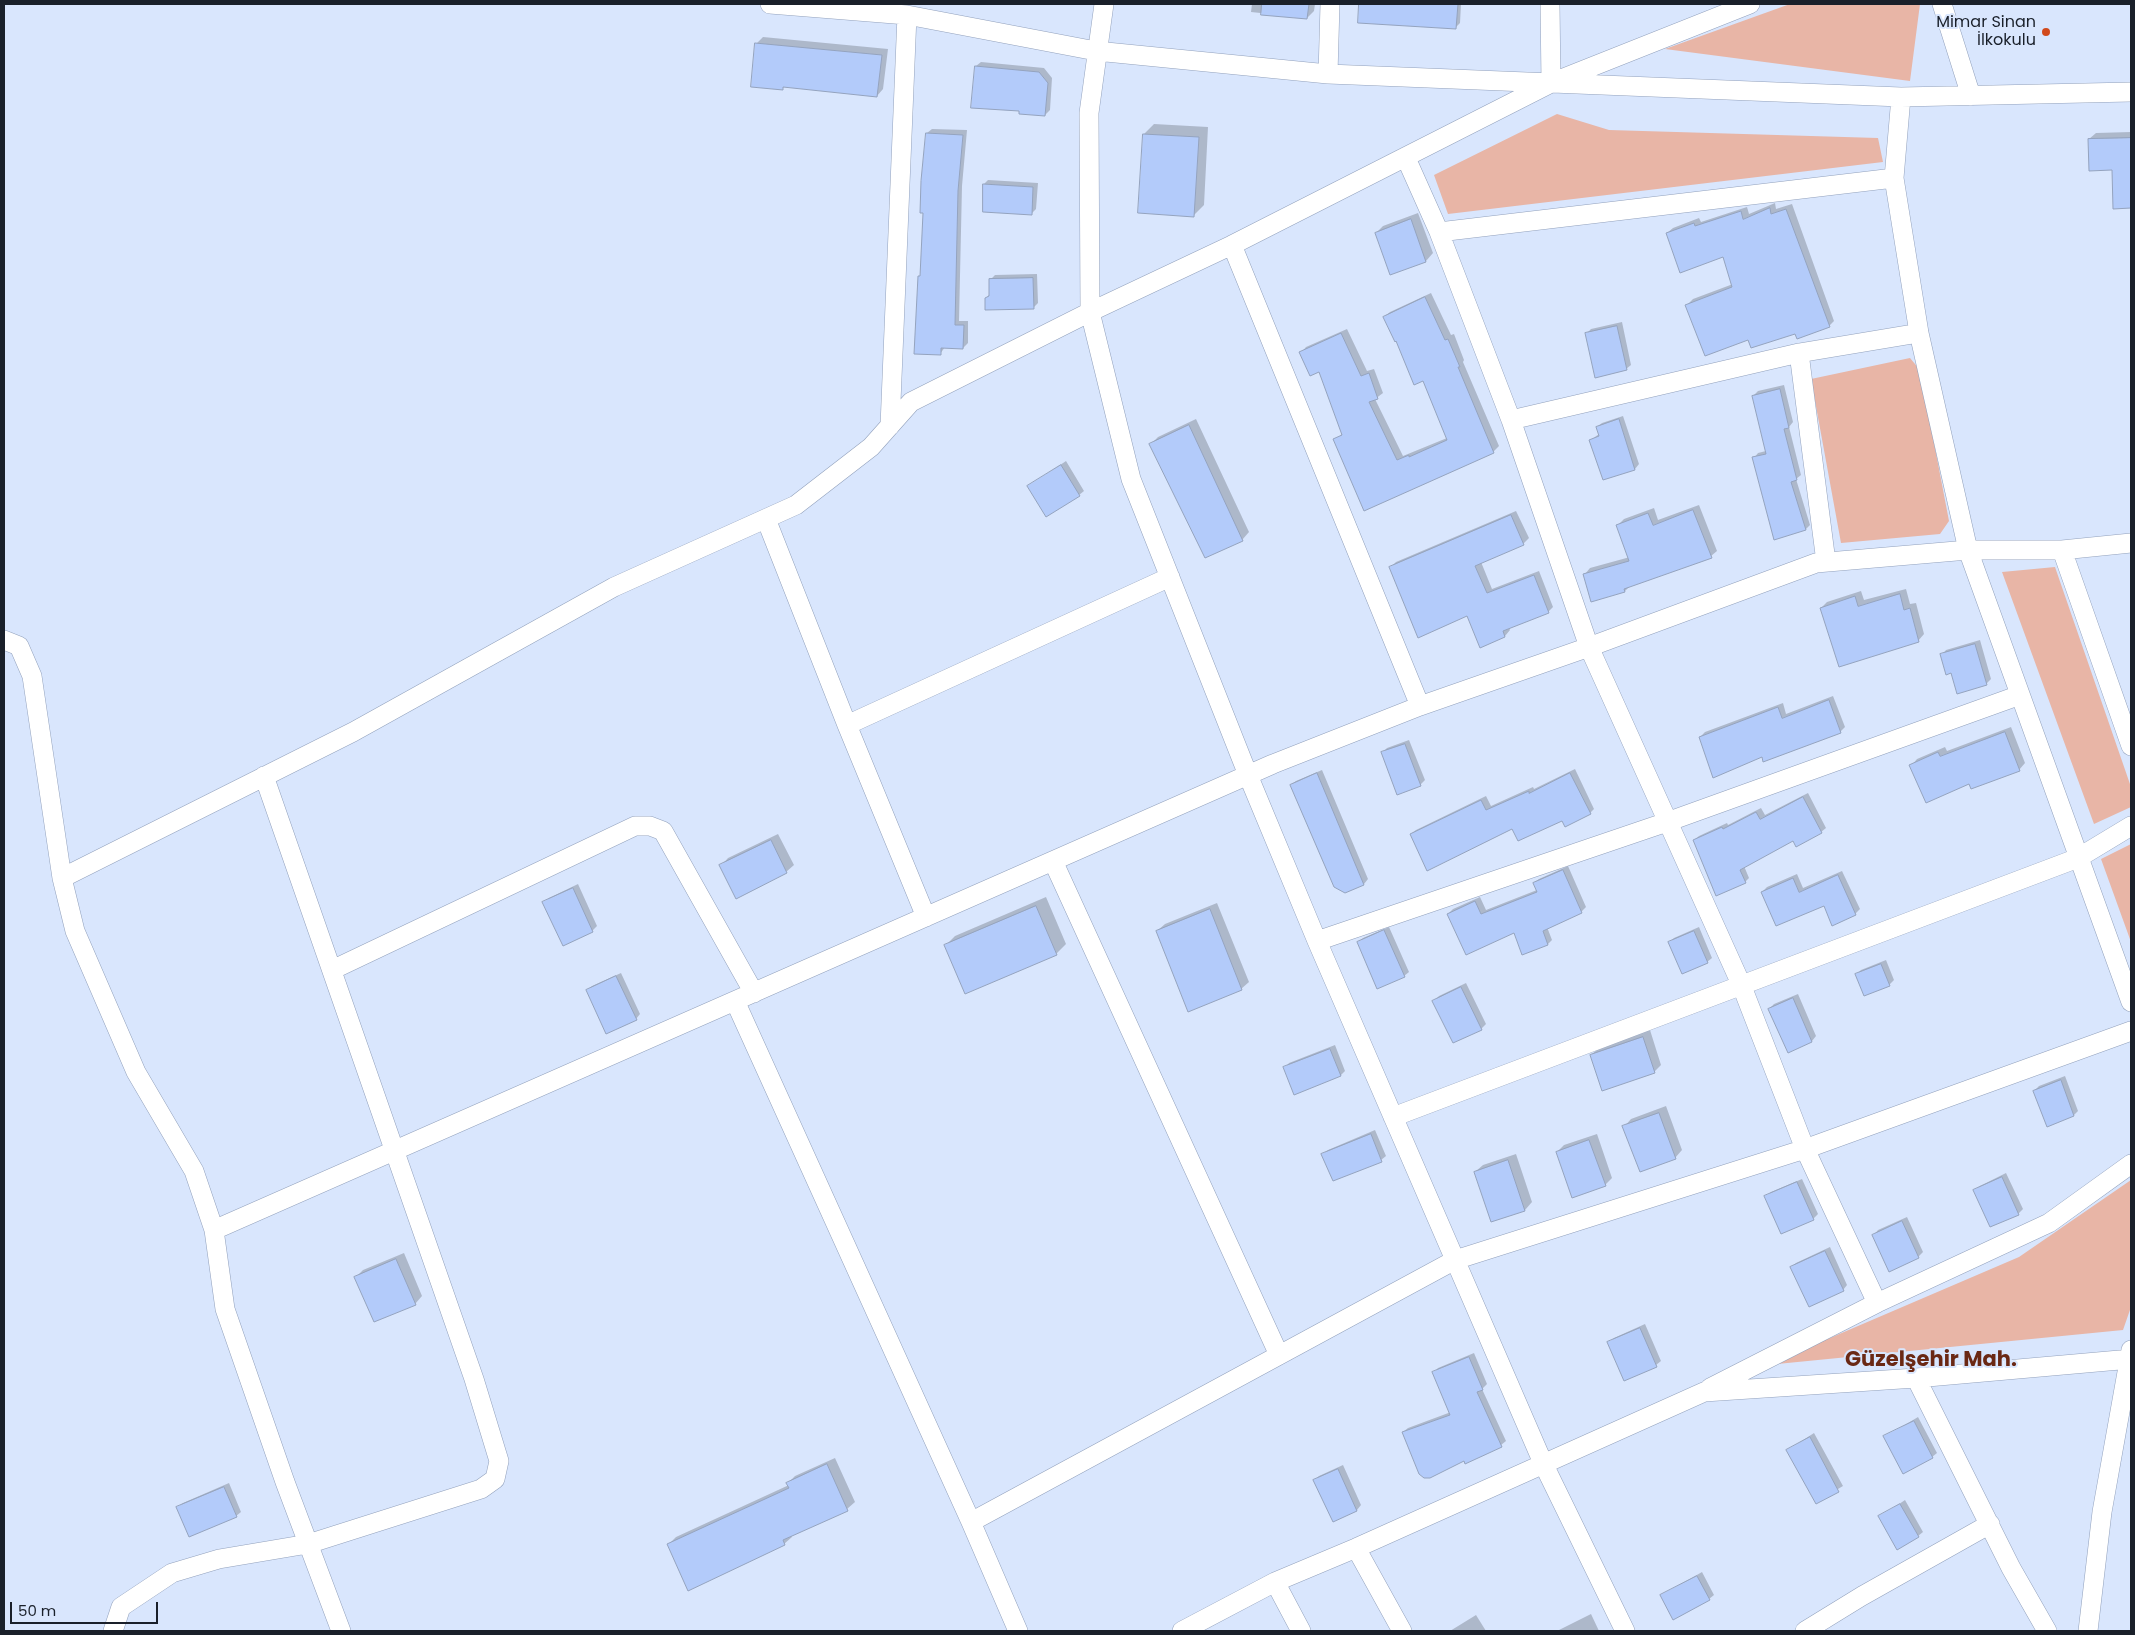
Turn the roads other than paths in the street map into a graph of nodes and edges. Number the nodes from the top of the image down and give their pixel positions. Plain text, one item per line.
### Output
1 (770, 4) edge
2 (1104, 4) edge
3 (1330, 4) edge
4 (1550, 4) edge
5 (1750, 4) edge
6 (1942, 4) edge
7 (1722, 9) edge
8 (907, 15) junction
9 (1096, 52) junction
10 (1328, 74) junction
11 (1551, 83) junction
12 (2131, 92) edge
13 (1970, 96) junction
14 (1901, 97) junction
15 (1406, 158) junction
16 (1894, 178) junction
17 (1439, 232) junction
18 (1232, 245) junction
19 (1090, 312) junction
20 (1919, 333) junction
21 (1800, 353) junction
22 (1511, 420) junction
23 (890, 426) junction
24 (766, 519) junction
25 (2131, 543) edge
26 (1968, 550) junction
27 (2062, 550) junction
28 (1826, 562) junction
29 (1170, 577) junction
30 (4, 640) edge
31 (1590, 647) junction
32 (2020, 695) junction
33 (1420, 706) junction
34 (847, 725) junction
35 (2131, 746) edge
36 (1248, 775) junction
37 (264, 776) junction
38 (1667, 822) junction
39 (2131, 826) edge
40 (2078, 858) junction
41 (1053, 861) junction
42 (62, 878) junction
43 (926, 917) junction
44 (1317, 942) junction
45 (332, 970) junction
46 (1741, 984) junction
47 (754, 993) junction
48 (735, 1001) junction
49 (2131, 1002) edge
50 (2131, 1032) edge
51 (1393, 1117) junction
52 (1805, 1149) junction
53 (395, 1151) junction
54 (2131, 1164) edge
55 (214, 1230) junction
56 (1455, 1260) junction
57 (1877, 1303) junction
58 (1280, 1355) junction
59 (2130, 1356) edge
60 (1916, 1378) junction
61 (1704, 1392) junction
62 (1543, 1463) junction
63 (971, 1522) junction
64 (1990, 1524) junction
65 (308, 1544) junction
66 (1356, 1548) junction
67 (1275, 1582) junction
68 (113, 1631) edge
69 (341, 1631) edge
70 (1018, 1631) edge
71 (1182, 1631) edge
72 (1301, 1631) edge
73 (1402, 1631) edge
74 (1625, 1631) edge
75 (1805, 1631) edge
76 (2047, 1631) edge
77 (2088, 1631) edge

1 - 8 street
2 - 9 street
3 - 10 street
4 - 11 street
5 - 7 street
6 - 13 street
7 - 11 street
8 - 9 street
8 - 23 street
9 - 10 street
9 - 19 street
10 - 11 street
11 - 14 street
11 - 15 street
12 - 13 street
13 - 14 street
14 - 16 street
15 - 17 street
15 - 18 street
16 - 17 street
16 - 20 street
17 - 22 street
18 - 19 street
18 - 33 street
19 - 23 street
19 - 29 street
20 - 21 street
20 - 26 street
21 - 22 street
21 - 28 street
22 - 31 street
23 - 24 street
24 - 34 street
24 - 37 street
25 - 27 street
26 - 27 street
26 - 28 street
26 - 32 street
27 - 35 street
28 - 31 street
29 - 34 street
29 - 36 street
30 - 42 street
31 - 33 street
31 - 38 street
32 - 38 street
32 - 40 street
33 - 36 street
34 - 43 street
36 - 41 street
36 - 44 street
37 - 42 street
37 - 45 street
38 - 44 street
38 - 46 street
39 - 40 street
40 - 46 street
40 - 49 street
41 - 43 street
41 - 58 street
42 - 55 street
43 - 47 street
44 - 51 street
45 - 47 street
45 - 53 street
46 - 51 street
46 - 52 street
47 - 48 street
48 - 53 street
48 - 63 street
50 - 52 street
51 - 56 street
52 - 56 street
52 - 57 street
53 - 55 street
53 - 65 street
54 - 57 street
55 - 65 street
56 - 58 street
56 - 62 street
57 - 61 street
58 - 63 street
59 - 60 street
59 - 77 street
60 - 61 street
60 - 64 street
61 - 62 street
62 - 66 street
62 - 74 street
63 - 70 street
64 - 75 street
64 - 76 street
65 - 68 street
65 - 69 street
66 - 67 street
66 - 73 street
67 - 71 street
67 - 72 street

